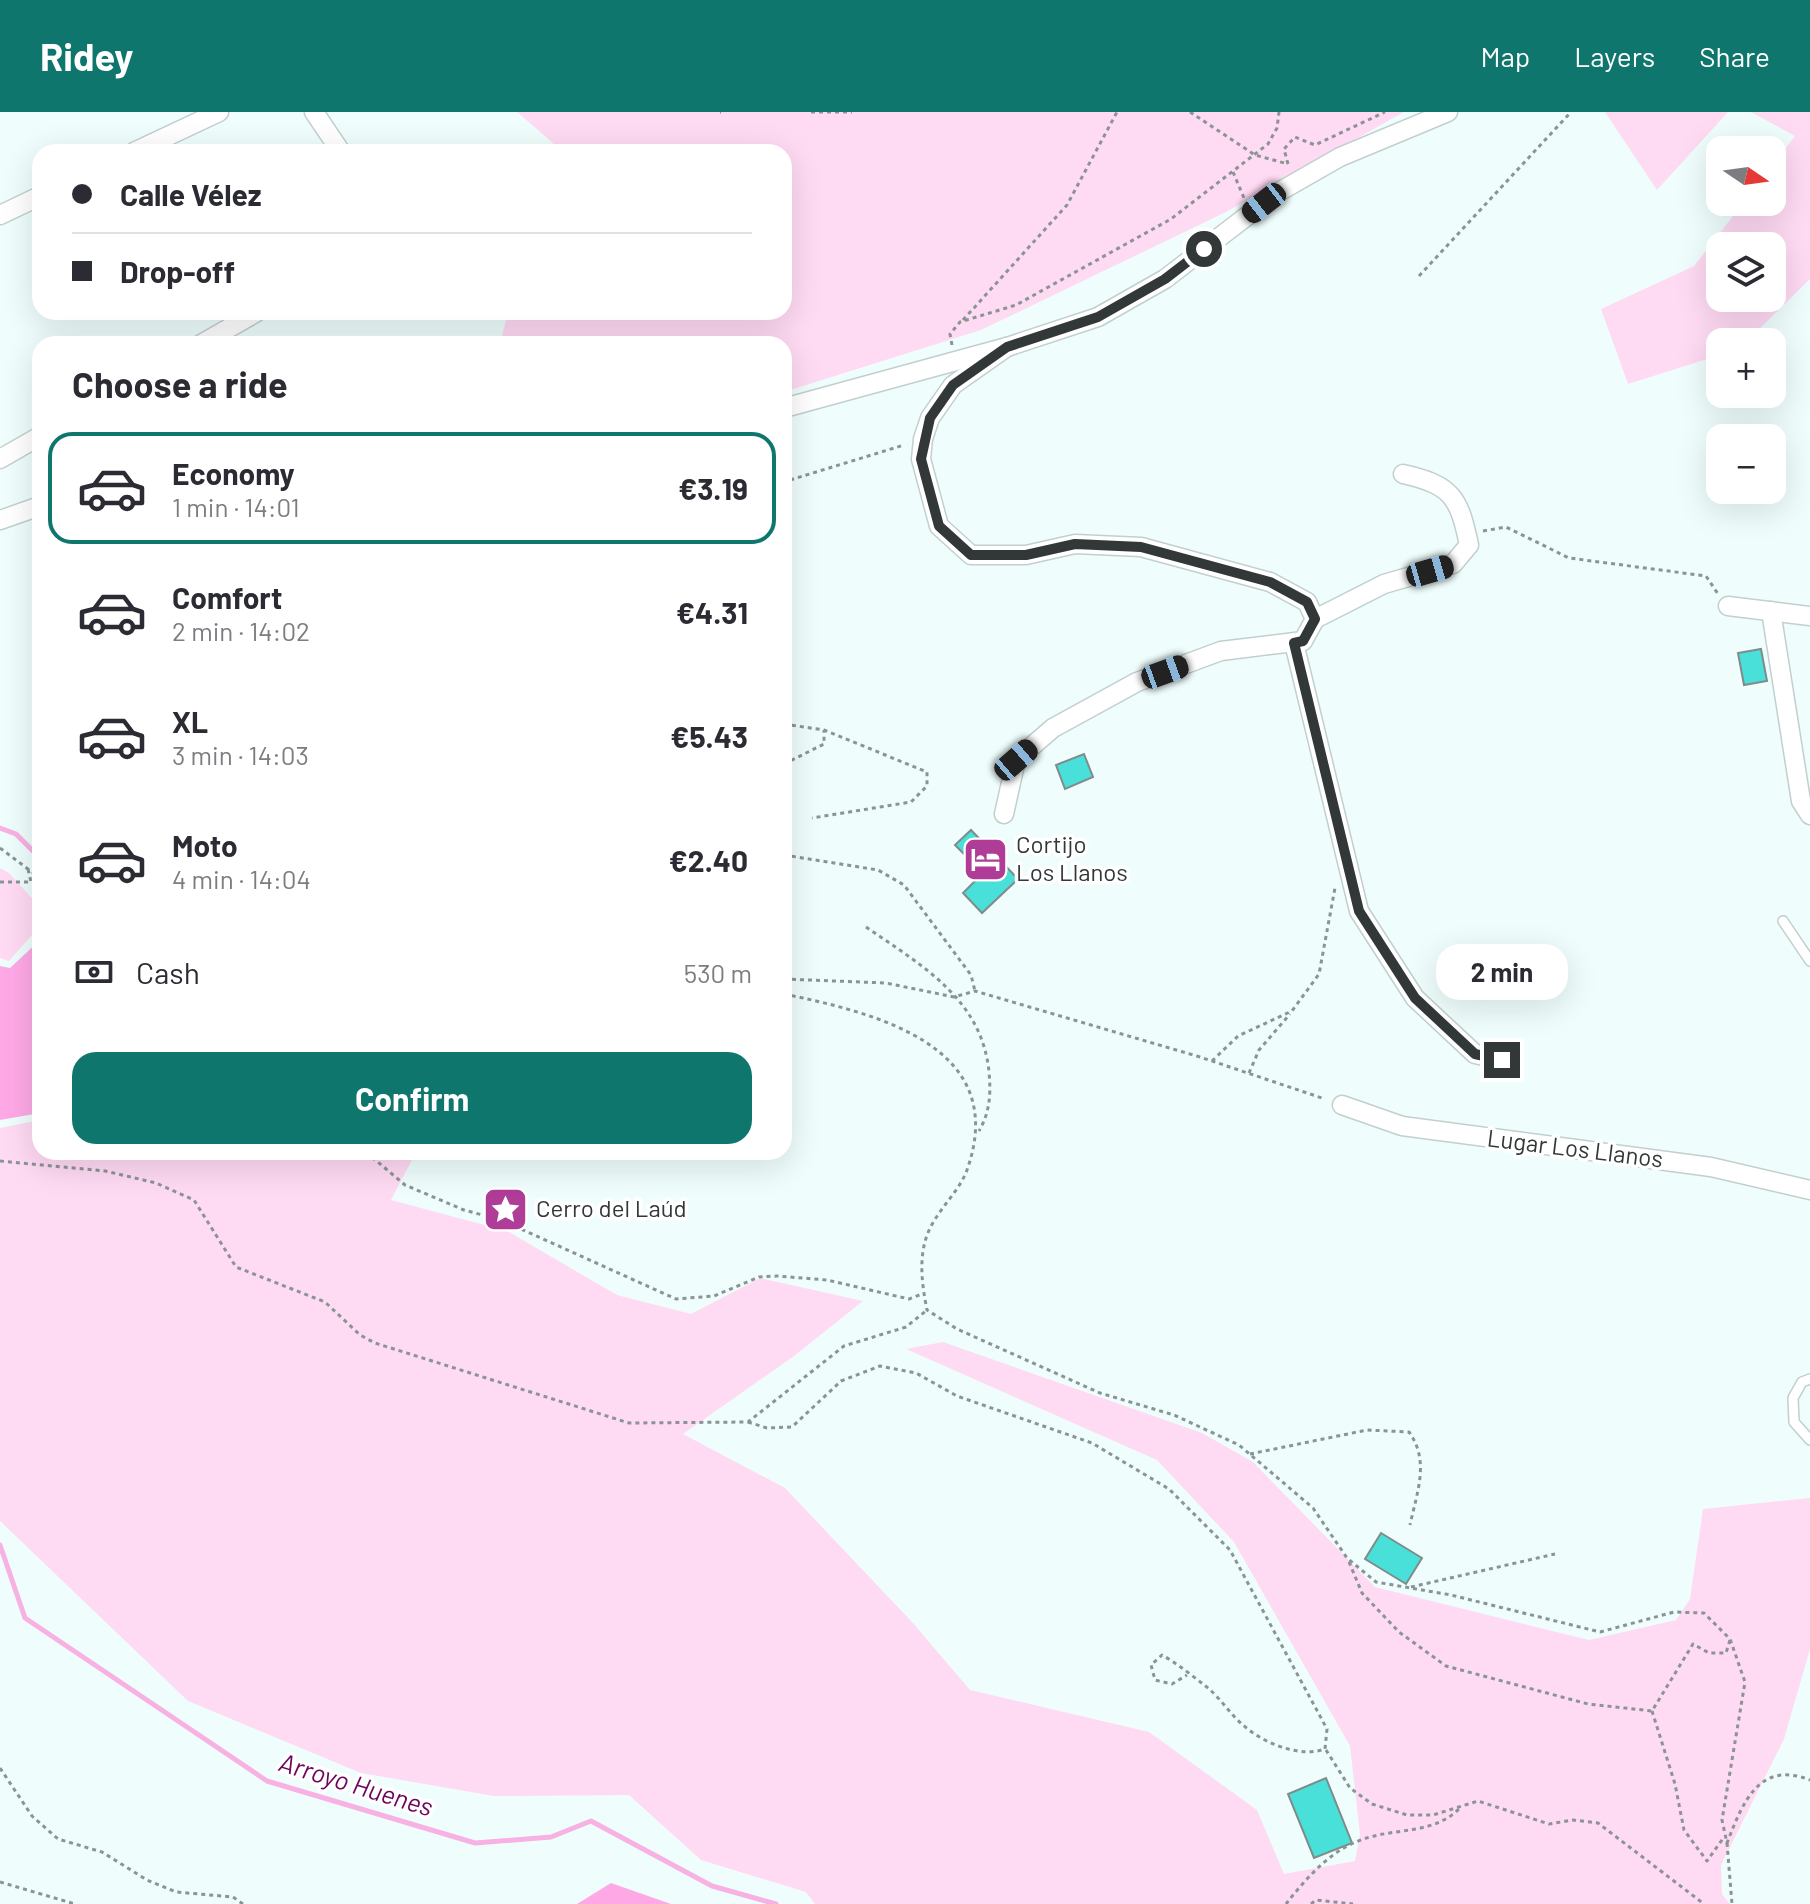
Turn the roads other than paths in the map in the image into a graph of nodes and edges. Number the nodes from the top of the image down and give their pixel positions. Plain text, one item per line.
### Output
1 (219, 112) edge
2 (314, 112) edge
3 (1448, 112) edge
4 (151, 144) edge
5 (336, 144) edge
6 (32, 200) edge
7 (0, 215) edge
8 (243, 320) edge
9 (215, 336) edge
10 (1007, 347) junction
11 (792, 406) edge
12 (32, 441) edge
13 (0, 459) edge
14 (1403, 474) dead end
15 (32, 509) edge
16 (0, 520) edge
17 (1728, 606) road end
18 (1771, 611) junction
19 (1810, 616) edge
20 (1315, 619) junction
21 (1294, 643) junction
22 (1004, 814) dead end
23 (1810, 815) edge
24 (1783, 921) dead end
25 (1810, 961) edge
26 (1502, 1060) dead end
27 (1342, 1105) road end
28 (1810, 1190) edge
29 (1810, 1379) edge
30 (1810, 1440) edge

1 - 4 street
2 - 5 street
3 - 10 street
6 - 7 street
8 - 9 street
10 - 11 street
10 - 20 street
12 - 13 street
14 - 20 street
15 - 16 street
17 - 18 street
18 - 19 street
18 - 23 street
20 - 21 street
21 - 22 street
21 - 26 street
24 - 25 lane
27 - 28 street, Lugar Los Llanos
29 - 30 lane

